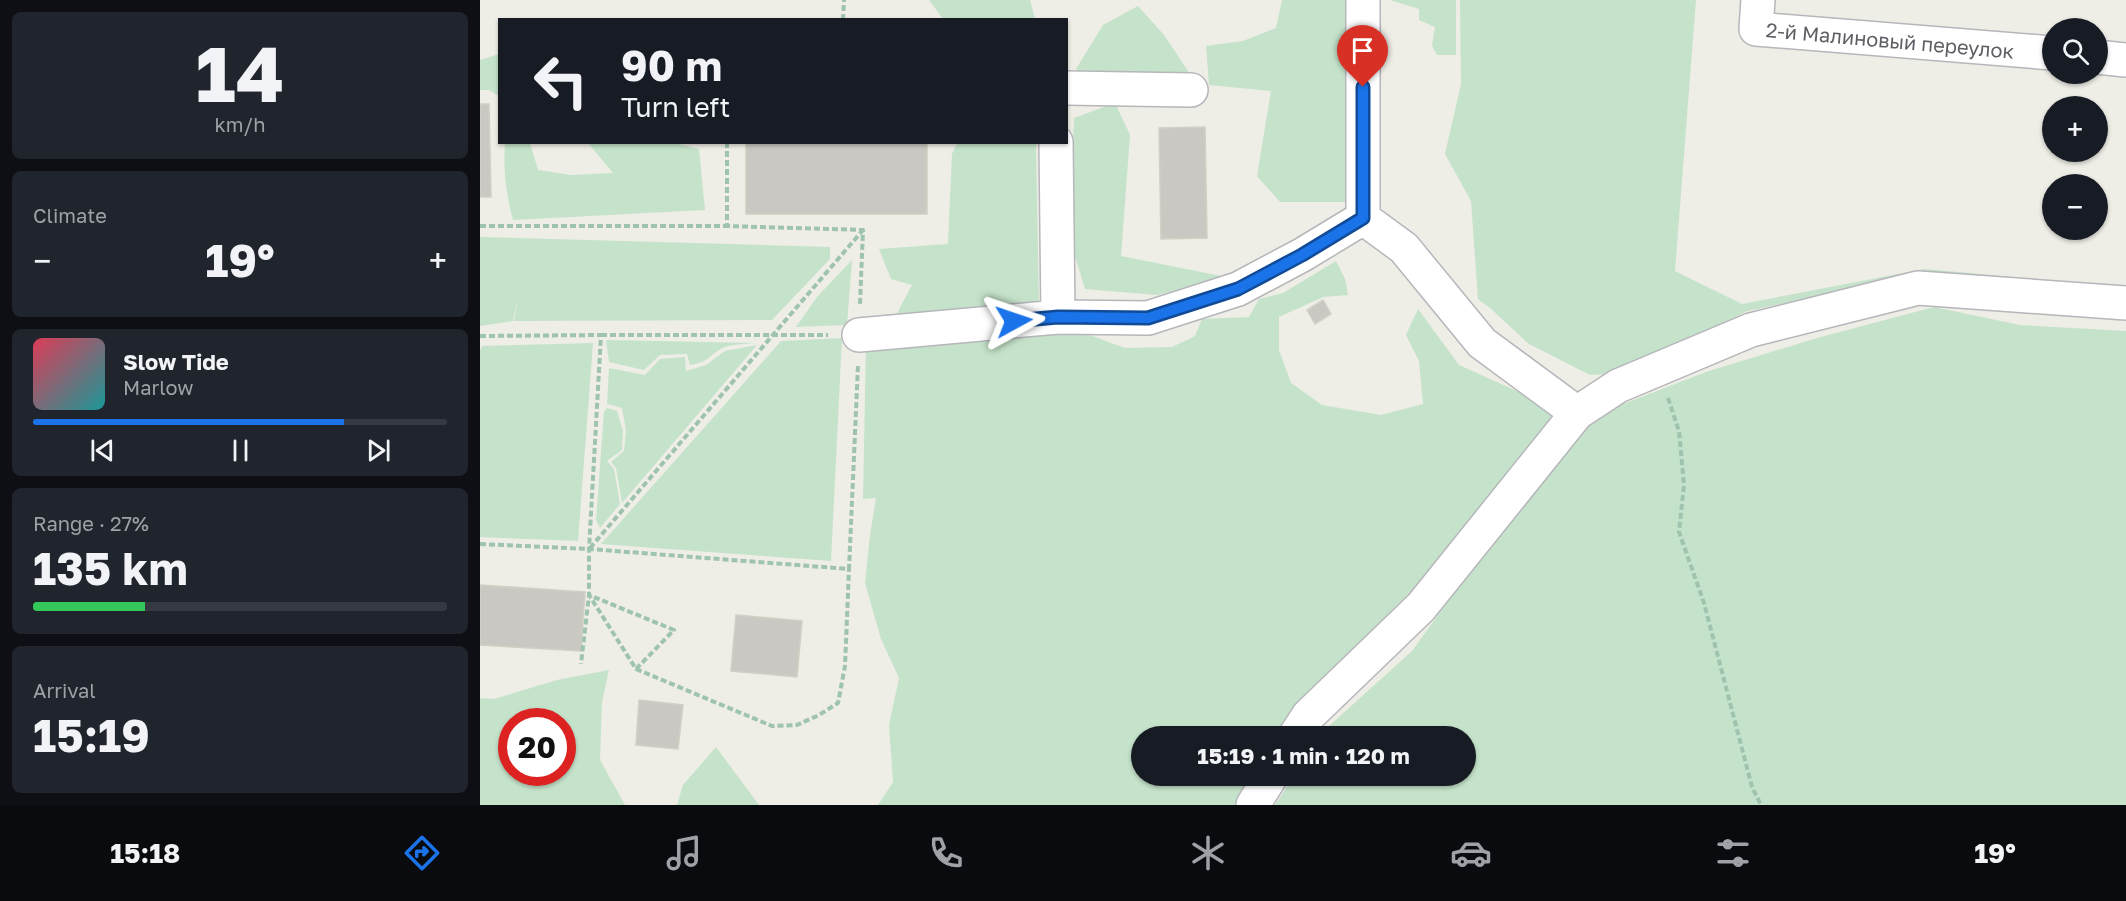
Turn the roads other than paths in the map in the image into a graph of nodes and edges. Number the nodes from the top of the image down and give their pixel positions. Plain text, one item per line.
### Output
1 (1363, 0) edge
2 (1758, 0) edge
3 (2042, 52) edge
4 (2108, 58) edge
5 (2126, 60) edge
6 (1068, 88) edge
7 (1191, 90) dead end
8 (1056, 144) edge
9 (1363, 218) junction
10 (2126, 303) edge
11 (1058, 317) junction
12 (859, 335) road end
13 (1577, 413) junction
14 (1302, 726) edge
15 (1265, 786) edge
16 (1253, 805) edge

1 - 9 street
2 - 3 street, 2-й Малиновый переулок
4 - 5 street
6 - 7 street
8 - 11 street
9 - 11 street
9 - 13 street
10 - 13 street
11 - 12 street
13 - 14 street
15 - 16 street

